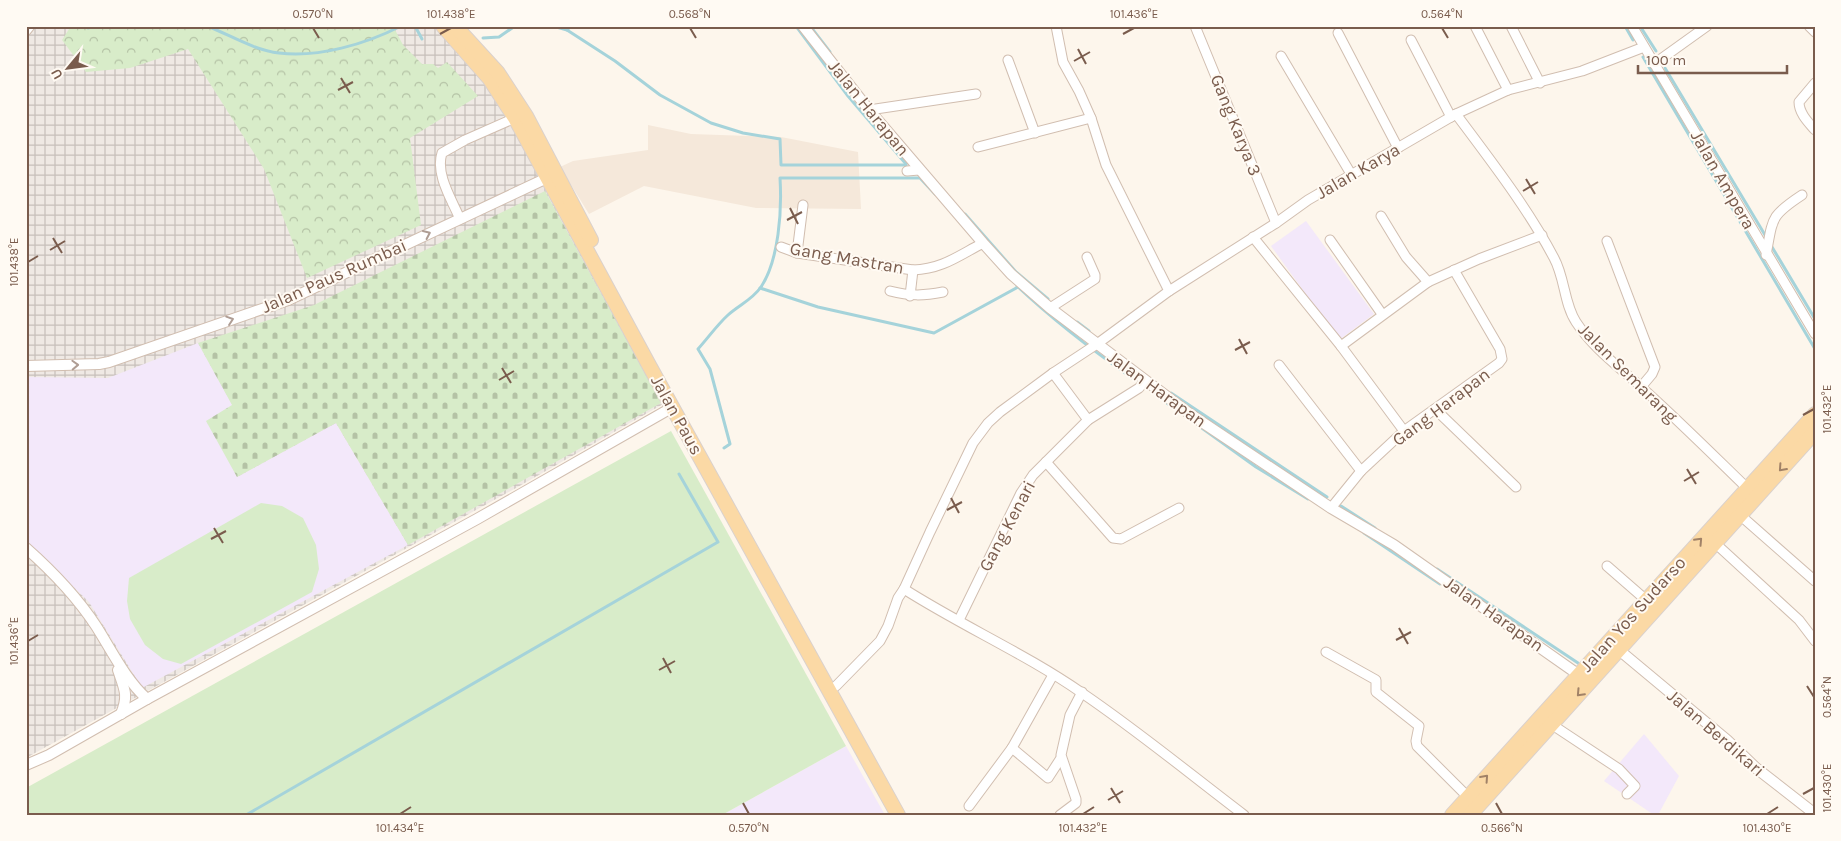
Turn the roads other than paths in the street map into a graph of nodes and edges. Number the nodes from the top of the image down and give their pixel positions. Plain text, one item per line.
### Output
1 (30, 26) edge
2 (442, 26) edge
3 (455, 26) edge
4 (803, 26) edge
5 (1056, 26) edge
6 (1195, 26) edge
7 (1474, 26) edge
8 (1511, 26) edge
9 (1632, 26) edge
10 (1707, 26) edge
11 (1809, 26) edge
12 (26, 31) edge
13 (1815, 32) edge
14 (1338, 33) dead end
15 (1411, 40) dead end
16 (1644, 47) junction
17 (1280, 56) dead end
18 (1008, 60) dead end
19 (1654, 64) junction
20 (1540, 82) junction
21 (1815, 83) edge
22 (1508, 90) junction
23 (976, 94) dead end
24 (869, 110) junction
25 (1454, 115) junction
26 (515, 118) junction
27 (1091, 118) junction
28 (1815, 130) edge
29 (1035, 133) junction
30 (978, 147) dead end
31 (1398, 148) junction
32 (919, 170) junction
33 (907, 171) dead end
34 (1352, 174) junction
35 (547, 178) junction
36 (1802, 194) dead end
37 (803, 206) dead end
38 (1382, 216) dead end
39 (460, 218) junction
40 (1276, 223) junction
41 (1542, 235) junction
42 (1253, 236) junction
43 (1330, 240) dead end
44 (1608, 241) dead end
45 (983, 243) junction
46 (781, 247) dead end
47 (797, 253) junction
48 (1766, 254) junction
49 (1087, 257) dead end
50 (912, 270) junction
51 (1454, 270) junction
52 (1428, 282) junction
53 (890, 291) dead end
54 (1169, 291) junction
55 (943, 292) dead end
56 (910, 296) junction
57 (1050, 308) junction
58 (1382, 314) junction
59 (1815, 334) edge
60 (1095, 345) junction
61 (1340, 346) junction
62 (26, 366) edge
63 (1279, 366) dead end
64 (1053, 373) junction
65 (1142, 384) junction
66 (1641, 387) junction
67 (676, 405) junction
68 (1434, 409) junction
69 (1815, 414) edge
70 (1088, 420) junction
71 (1404, 431) junction
72 (1815, 432) edge
73 (1046, 462) junction
74 (1361, 472) junction
75 (1516, 487) dead end
76 (1747, 488) junction
77 (1332, 506) junction
78 (1179, 508) dead end
79 (1740, 515) junction
80 (1714, 543) junction
81 (26, 548) edge
82 (1607, 566) dead end
83 (1815, 581) edge
84 (1670, 582) junction
85 (904, 589) junction
86 (1646, 600) junction
87 (959, 620) junction
88 (1815, 641) edge
89 (1619, 650) junction
90 (1326, 652) dead end
91 (117, 659) junction
92 (1053, 675) junction
93 (1579, 675) junction
94 (836, 686) junction
95 (1082, 692) junction
96 (147, 699) junction
97 (121, 714) junction
98 (1551, 724) junction
99 (1012, 748) junction
100 (1061, 758) junction
101 (26, 765) edge
102 (1626, 794) dead end
103 (1468, 796) junction
104 (969, 806) dead end
105 (1815, 814) edge
106 (898, 815) edge
107 (909, 815) edge
108 (1060, 815) edge
109 (1244, 815) edge
110 (1452, 815) edge
111 (1470, 815) edge

1 - 12 street
2 - 26 main road, Jalan Paus
3 - 67 main road, Jalan Paus
4 - 24 street, Jalan Harapan
5 - 27 street
6 - 40 street, Gang Karya 3
7 - 22 street
8 - 20 street
9 - 16 street, Jalan Ampera
10 - 19 street
11 - 13 street
14 - 31 street
15 - 25 street, Jalan Semarang
16 - 19 street, Jalan Ampera
16 - 20 street, Jalan Karya
17 - 34 street
18 - 29 street
19 - 48 street, Jalan Ampera
20 - 22 street, Jalan Karya
21 - 28 street
22 - 25 street, Jalan Karya
23 - 24 street
24 - 32 street, Jalan Harapan
25 - 31 street, Jalan Karya
25 - 41 street, Jalan Semarang
26 - 35 main road, Jalan Paus
26 - 39 street
27 - 29 street
27 - 54 street
29 - 30 street
31 - 34 street, Jalan Karya
32 - 33 street
32 - 45 street, Jalan Harapan
34 - 40 street, Jalan Karya
35 - 39 street, Jalan Paus Rumbai
35 - 67 main road, Jalan Paus
36 - 48 street
37 - 47 street
38 - 52 street
62 -> 39 street, Jalan Paus Rumbai
40 - 42 street, Jalan Karya
41 - 51 street
41 - 66 street, Jalan Semarang
42 - 54 street, Jalan Karya
42 - 61 street
43 - 58 street
44 - 66 street
45 - 50 street, Gang Mastran
45 - 57 street, Jalan Harapan
46 - 47 street, Gang Mastran
47 - 50 street, Gang Mastran
48 - 59 street, Jalan Ampera
49 - 57 street
50 - 56 street, Gang Mastran
51 - 52 street
51 - 68 street, Gang Harapan
52 - 58 street
53 - 56 street, Gang Mastran
54 - 60 street, Jalan Karya
55 - 56 street, Gang Mastran
57 - 60 street, Jalan Harapan
58 - 61 street
60 - 64 street, Jalan Karya
60 - 65 street, Jalan Harapan
61 - 71 street
63 - 74 street
64 - 70 street
64 - 85 street, Jalan Karya
65 - 70 street, Gang Kenari
65 - 77 street, Jalan Harapan
66 - 76 street, Jalan Semarang
67 - 94 main road, Jalan Paus
67 - 96 street
67 - 106 main road, Jalan Paus
68 - 71 street, Gang Harapan
68 - 75 street
69 - 76 main road, Jalan Yos Sudarso
70 - 73 street, Gang Kenari
71 - 74 street, Gang Harapan
72 -> 79 main road, Jalan Yos Sudarso
73 - 78 street
73 - 87 street, Gang Kenari
74 - 77 street, Gang Harapan
84 -> 76 main road, Jalan Yos Sudarso
77 - 93 street, Jalan Harapan
79 - 80 main road, Jalan Yos Sudarso
79 - 83 street
80 - 84 main road, Jalan Yos Sudarso
80 - 88 street
81 - 91 street
82 - 86 street
84 - 86 main road, Jalan Yos Sudarso
84 - 89 main road, Jalan Yos Sudarso
85 - 87 street
85 - 94 street, Jalan Karya
86 - 93 main road, Jalan Yos Sudarso
87 - 92 street
89 -> 98 main road, Jalan Yos Sudarso
89 - 105 street, Jalan Berdikari
90 - 103 street
91 - 96 street
91 - 97 street
92 - 95 street
92 - 99 street
103 -> 93 main road, Jalan Yos Sudarso
94 - 107 main road, Jalan Paus
95 - 100 street
95 - 109 street
96 - 97 street
97 - 101 street
98 - 102 street
98 - 111 main road, Jalan Yos Sudarso
99 - 100 street
99 - 104 street
100 - 108 street
103 - 110 main road, Jalan Yos Sudarso

